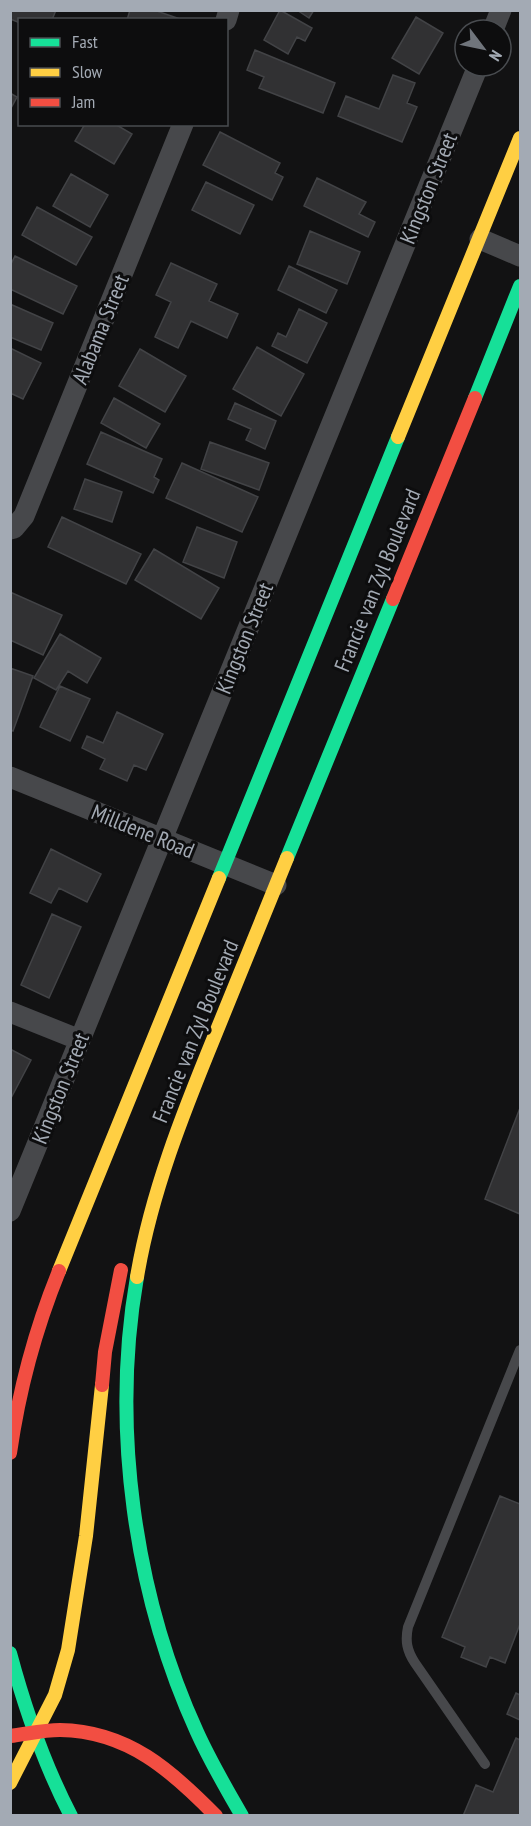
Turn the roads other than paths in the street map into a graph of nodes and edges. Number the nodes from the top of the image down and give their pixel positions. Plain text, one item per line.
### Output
1 (473, 78) edge
2 (182, 126) edge
3 (520, 138) edge
4 (480, 239) junction
5 (520, 256) edge
6 (520, 286) edge
7 (10, 529) edge
8 (10, 777) edge
9 (162, 838) junction
10 (226, 864) junction
11 (276, 885) junction
12 (10, 1012) edge
13 (80, 1040) junction
14 (199, 1074) junction
15 (140, 1204) dead end
16 (10, 1211) edge
17 (124, 1260) dead end
18 (520, 1350) edge
19 (10, 1453) edge
20 (10, 1653) edge
21 (37, 1732) junction
22 (10, 1736) edge
23 (486, 1764) dead end
24 (10, 1783) edge
25 (71, 1815) edge
26 (216, 1815) edge
27 (242, 1815) edge

1 - 9 street, Kingston Street
2 - 7 street, Alabama Street
3 - 4 main road, Francie van Zyl Boulevard
4 - 5 street
4 - 10 main road, Francie van Zyl Boulevard
6 - 11 main road, Francie van Zyl Boulevard
8 - 9 street, Milldene Road
9 - 10 street, Milldene Road
9 - 13 street, Kingston Street
10 - 11 street, Milldene Road
10 - 19 main road, Francie van Zyl Boulevard
11 - 14 main road, Francie van Zyl Boulevard
12 - 13 street
13 - 16 street, Kingston Street
14 - 15 main road
14 - 27 main road, Francie van Zyl Boulevard
17 - 21 main road
18 - 23 lane
20 - 21 main road
21 - 22 main road
21 - 24 main road
21 - 25 main road
21 - 26 main road

